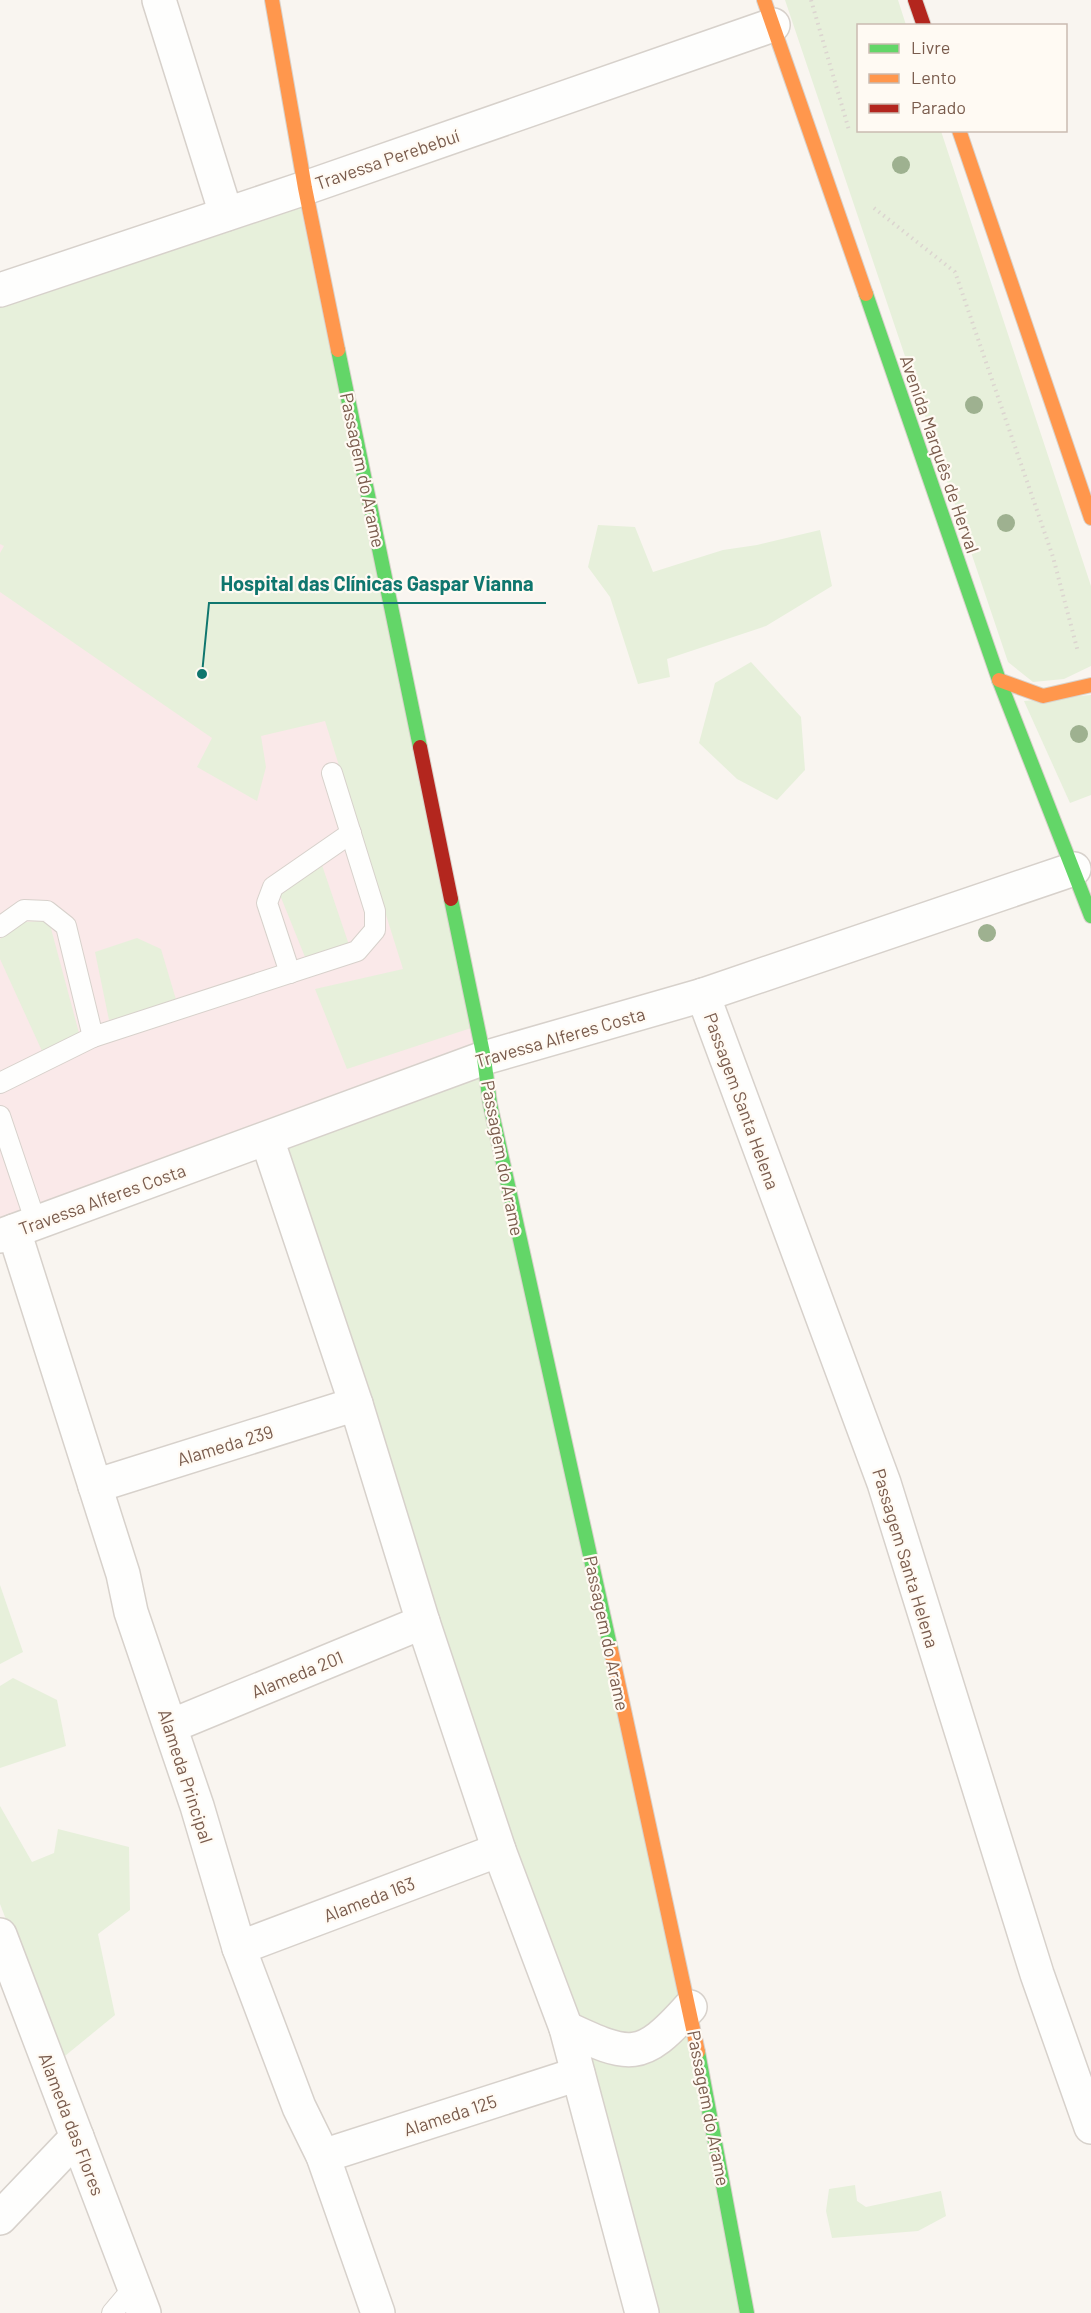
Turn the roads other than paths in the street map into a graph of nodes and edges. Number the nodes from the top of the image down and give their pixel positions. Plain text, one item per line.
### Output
1 (159, 0) edge
2 (272, 0) edge
3 (915, 0) edge
4 (768, 13) edge
5 (923, 24) edge
6 (960, 132) edge
7 (304, 188) junction
8 (226, 214) junction
9 (0, 290) edge
10 (1084, 478) edge
11 (1091, 518) edge
12 (999, 680) junction
13 (1089, 687) edge
14 (332, 773) dead end
15 (351, 833) junction
16 (1082, 866) edge
17 (1091, 916) edge
18 (0, 927) edge
19 (290, 973) junction
20 (703, 995) junction
21 (93, 1037) junction
22 (484, 1058) junction
23 (0, 1083) edge
24 (0, 1116) edge
25 (267, 1139) junction
26 (17, 1230) edge
27 (356, 1404) junction
28 (95, 1486) junction
29 (423, 1623) junction
30 (171, 1726) junction
31 (499, 1850) junction
32 (0, 1935) edge
33 (239, 1948) junction
34 (690, 2007) junction
35 (566, 2028) junction
36 (578, 2074) junction
37 (1091, 2127) edge
38 (77, 2137) junction
39 (323, 2156) junction
40 (0, 2218) edge
41 (139, 2300) edge
42 (638, 2312) edge
43 (112, 2313) edge
44 (378, 2313) edge
45 (747, 2313) edge

1 - 8 street
2 - 7 street, Passagem do Arame
3 - 5 street
4 - 7 street, Travessa Perebebuí
4 - 12 street, Avenida Marquês de Herval
6 - 10 street
7 - 8 street, Travessa Perebebuí
7 - 22 street, Passagem do Arame
8 - 9 street, Travessa Perebebuí
10 - 11 street
12 - 13 street
12 - 16 street, Avenida Marquês de Herval
14 - 15 lane
15 - 19 lane
15 - 19 lane
16 - 17 street, Avenida Marquês de Herval
16 - 20 street, Travessa Alferes Costa
18 - 21 lane
19 - 21 lane
20 - 22 street, Travessa Alferes Costa
20 - 37 street, Passagem Santa Helena
21 - 23 lane
22 - 25 street, Travessa Alferes Costa
22 - 34 street, Passagem do Arame
24 - 26 lane
25 - 26 street, Travessa Alferes Costa
25 - 27 street
26 - 28 street, Alameda Principal
27 - 28 street, Alameda 239
27 - 29 street
28 - 30 street, Alameda Principal
29 - 30 street, Alameda 201
29 - 31 street
30 - 33 street, Alameda Principal
31 - 33 street, Alameda 163
31 - 35 street
32 - 38 street, Alameda das Flores
33 - 39 street, Alameda Principal
34 - 35 street
34 - 45 street, Passagem do Arame
35 - 36 street
36 - 39 street, Alameda 125
36 - 42 street
38 - 40 street
38 - 41 street, Alameda das Flores
39 - 44 street, Alameda Principal
41 - 43 lane

